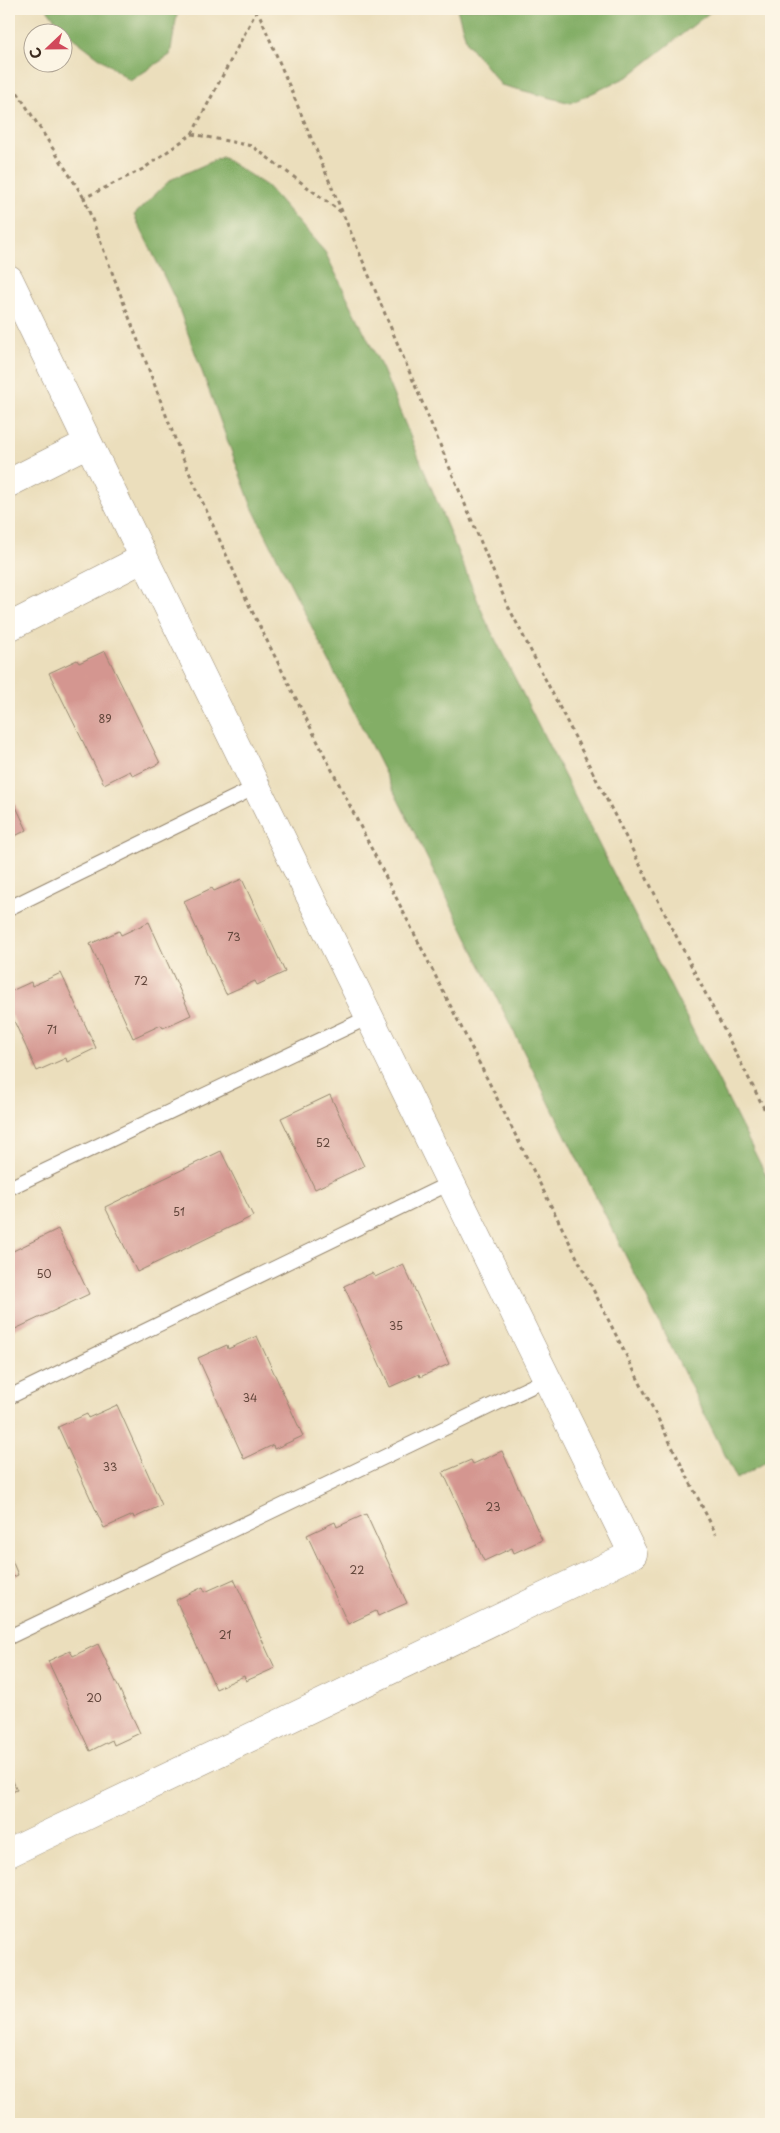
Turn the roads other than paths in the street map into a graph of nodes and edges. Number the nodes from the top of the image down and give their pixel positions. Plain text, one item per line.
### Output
1 (9, 279) edge
2 (88, 442) junction
3 (9, 483) edge
4 (144, 558) junction
5 (9, 626) edge
6 (256, 787) junction
7 (9, 908) edge
8 (369, 1017) junction
9 (450, 1183) junction
10 (9, 1188) edge
11 (547, 1379) junction
12 (9, 1397) edge
13 (9, 1637) edge
14 (9, 1853) edge

1 - 2 street
2 - 3 street
2 - 4 street
4 - 5 street
4 - 6 street
6 - 7 lane
6 - 8 street
8 - 9 street
8 - 10 lane
9 - 11 street
9 - 12 lane
11 - 13 lane
11 - 14 street

